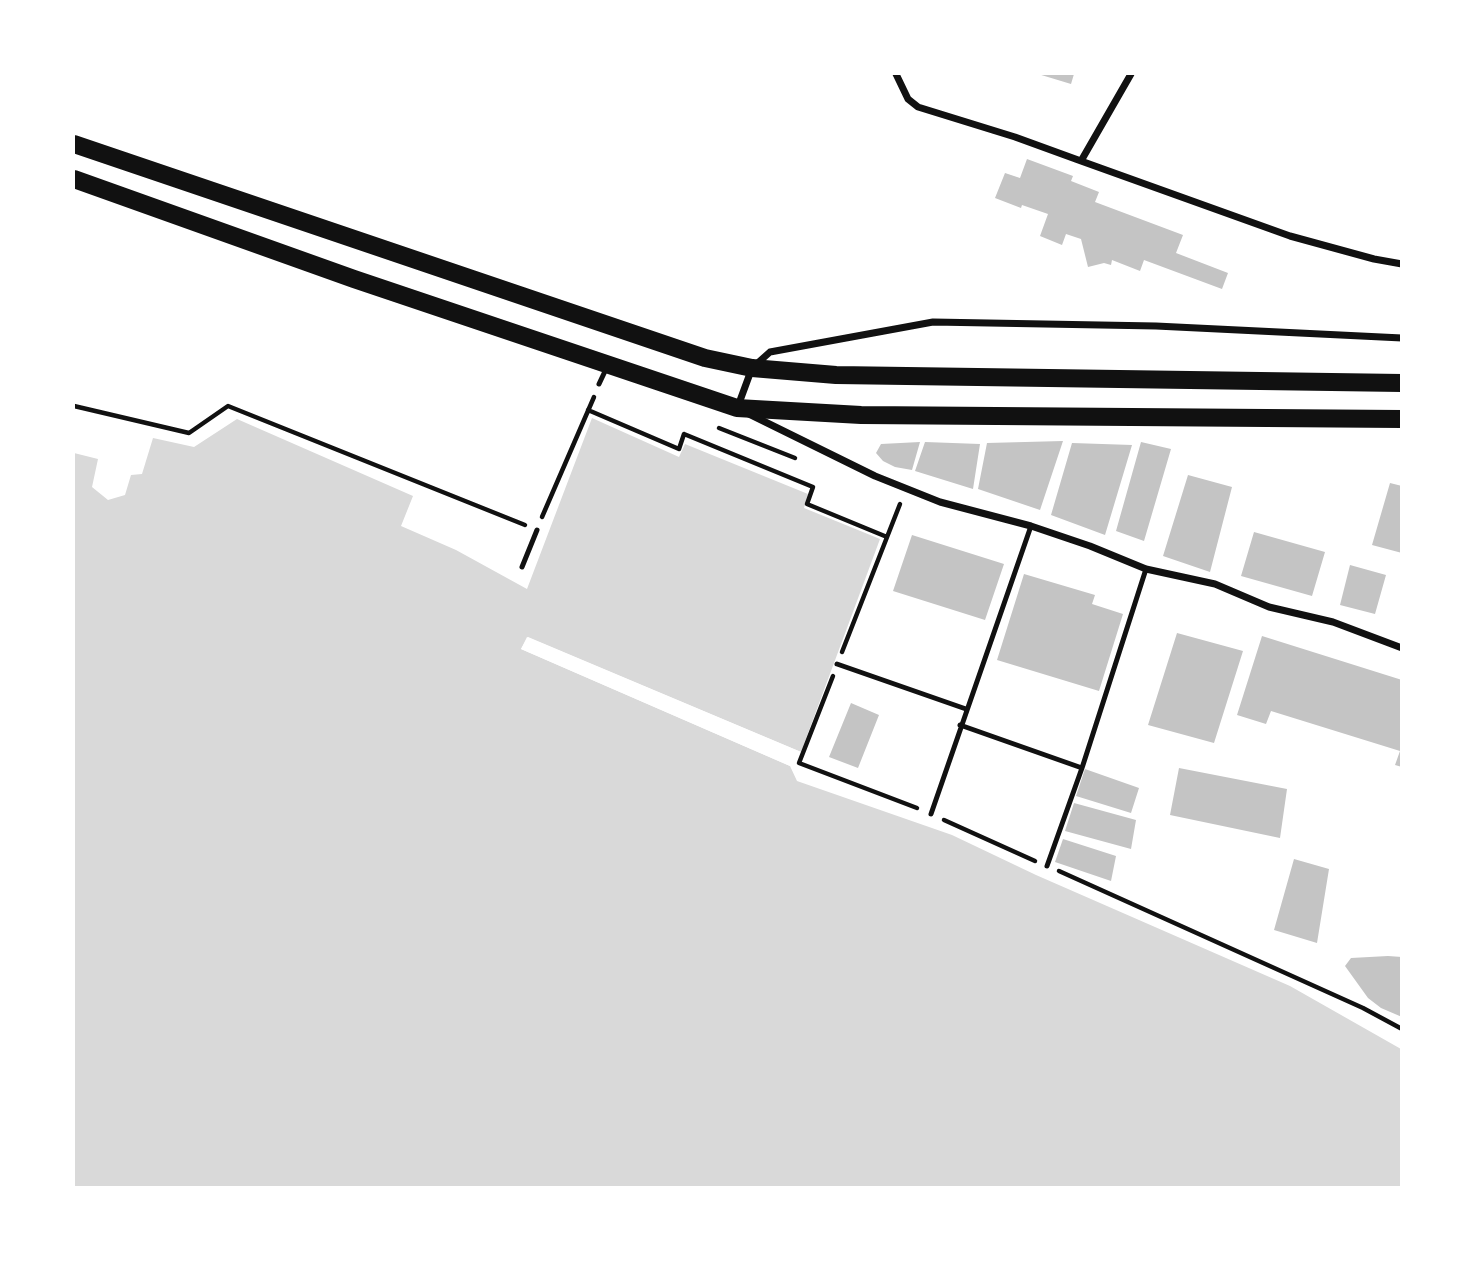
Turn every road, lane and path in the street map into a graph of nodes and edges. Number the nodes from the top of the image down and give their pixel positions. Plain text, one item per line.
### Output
1 (896, 74) edge
2 (1131, 74) edge
3 (74, 144) edge
4 (1081, 161) junction
5 (74, 179) edge
6 (1402, 264) edge
7 (1402, 338) edge
8 (608, 364) junction
9 (752, 368) junction
10 (1402, 383) edge
11 (599, 384) joint
12 (74, 406) edge
13 (737, 408) junction
14 (588, 410) junction
15 (1402, 419) edge
16 (719, 428) dead end
17 (807, 463) dead end
18 (901, 500) dead end
19 (1031, 526) junction
20 (537, 530) junction
21 (887, 537) junction
22 (522, 567) dead end
23 (1146, 569) junction
24 (1402, 648) edge
25 (837, 664) junction
26 (966, 709) junction
27 (960, 725) junction
28 (1082, 768) junction
29 (932, 814) junction
30 (1047, 866) junction
31 (1402, 1029) edge

1 - 4 street
2 - 4 street
3 - 9 main road
4 - 6 street
5 - 8 main road
7 - 9 street
8 - 11 lane
8 - 13 main road
9 - 10 main road
9 - 13 street
11 - 14 path
12 - 20 path
13 - 15 main road
13 - 19 street
14 - 20 path
14 - 21 path
16 - 17 path
18 - 21 path
19 - 23 street
19 - 26 lane
20 - 22 lane
21 - 25 path
23 - 24 street
23 - 28 lane
25 - 26 lane
25 - 29 path
26 - 27 lane
27 - 28 lane
27 - 29 lane
28 - 30 lane
29 - 30 path
30 - 31 path

